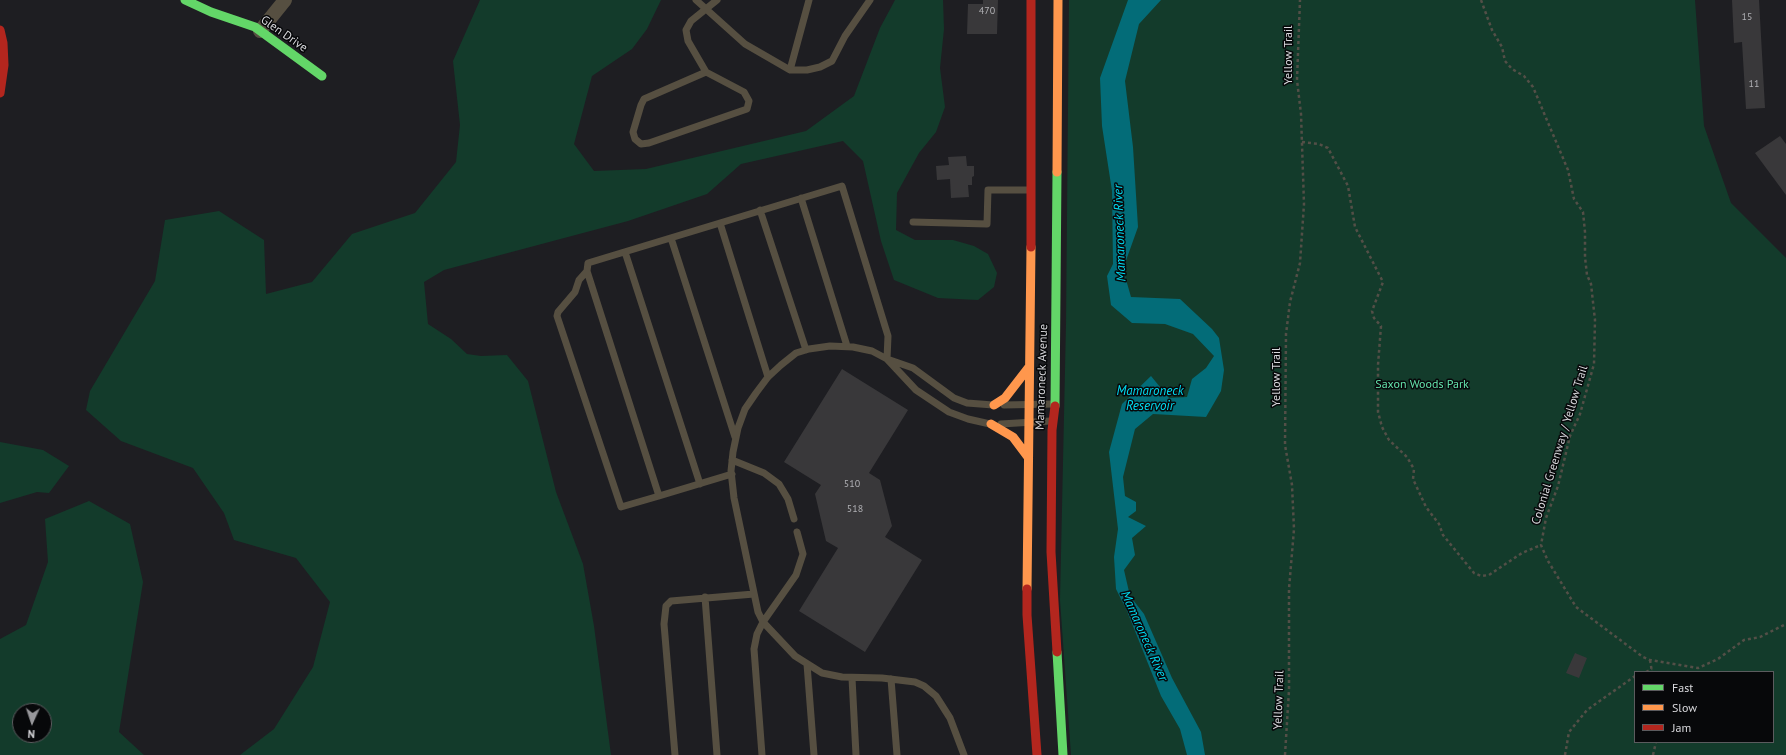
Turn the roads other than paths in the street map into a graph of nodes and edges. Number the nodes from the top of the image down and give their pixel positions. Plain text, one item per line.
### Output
1 (184, 0) edge
2 (285, 0) edge
3 (696, 0) edge
4 (717, 0) edge
5 (809, 0) edge
6 (870, 0) edge
7 (1031, 0) edge
8 (1058, 0) edge
9 (706, 9) junction
10 (0, 30) edge
11 (260, 31) junction
12 (790, 70) junction
13 (706, 72) junction
14 (322, 76) dead end
15 (0, 93) edge
16 (1032, 190) junction
17 (801, 198) junction
18 (760, 210) junction
19 (720, 222) junction
20 (913, 222) dead end
21 (671, 238) junction
22 (625, 252) junction
23 (586, 270) junction
24 (846, 346) junction
25 (806, 350) junction
26 (887, 359) junction
27 (1029, 367) junction
28 (768, 377) junction
29 (1028, 404) junction
30 (1055, 404) junction
31 (994, 405) junction
32 (1053, 421) junction
33 (1028, 422) junction
34 (991, 424) junction
35 (736, 438) junction
36 (1028, 457) junction
37 (732, 460) junction
38 (732, 474) junction
39 (700, 484) junction
40 (659, 496) junction
41 (794, 519) dead end
42 (798, 532) dead end
43 (754, 594) junction
44 (705, 597) junction
45 (763, 622) junction
46 (807, 664) junction
47 (852, 678) junction
48 (891, 679) junction
49 (675, 755) edge
50 (717, 755) edge
51 (762, 755) edge
52 (814, 755) edge
53 (856, 755) edge
54 (897, 755) edge
55 (964, 755) edge
56 (1037, 755) edge
57 (1063, 755) edge

1 - 11 main road, Glen Drive
2 - 11 street
3 - 9 lane
4 - 9 lane
5 - 12 lane
6 - 12 lane
7 - 16 main road, Mamaroneck Avenue
8 - 30 main road, Mamaroneck Avenue
9 - 12 lane
9 - 13 lane
10 - 15 main road
11 - 14 main road, Glen Drive
13 - 13 lane
16 - 20 lane
16 - 27 main road, Mamaroneck Avenue
17 - 18 lane
17 - 24 lane
17 - 26 lane
18 - 19 lane
18 - 25 lane
19 - 21 lane
19 - 28 lane
21 - 22 lane
21 - 35 lane
22 - 23 lane
22 - 39 lane
23 - 40 lane
23 - 40 lane
24 - 25 lane
24 - 26 lane
25 - 28 lane
26 - 31 lane
26 - 34 lane
27 - 29 main road, Mamaroneck Avenue
27 - 31 main road
28 - 35 lane
29 - 30 lane
29 - 31 lane
29 - 33 main road, Mamaroneck Avenue
30 - 32 main road, Mamaroneck Avenue
32 - 33 lane
32 - 57 main road, Mamaroneck Avenue
33 - 34 lane
33 - 36 main road, Mamaroneck Avenue
34 - 36 main road
35 - 37 lane
36 - 56 main road, Mamaroneck Avenue
37 - 38 lane
37 - 41 lane
38 - 39 lane
38 - 43 lane
39 - 40 lane
42 - 45 lane
43 - 44 lane
43 - 45 lane
44 - 49 lane
44 - 50 lane
45 - 46 lane
45 - 51 lane
46 - 47 lane
46 - 52 lane
47 - 48 lane
47 - 53 lane
48 - 54 lane
48 - 55 lane

